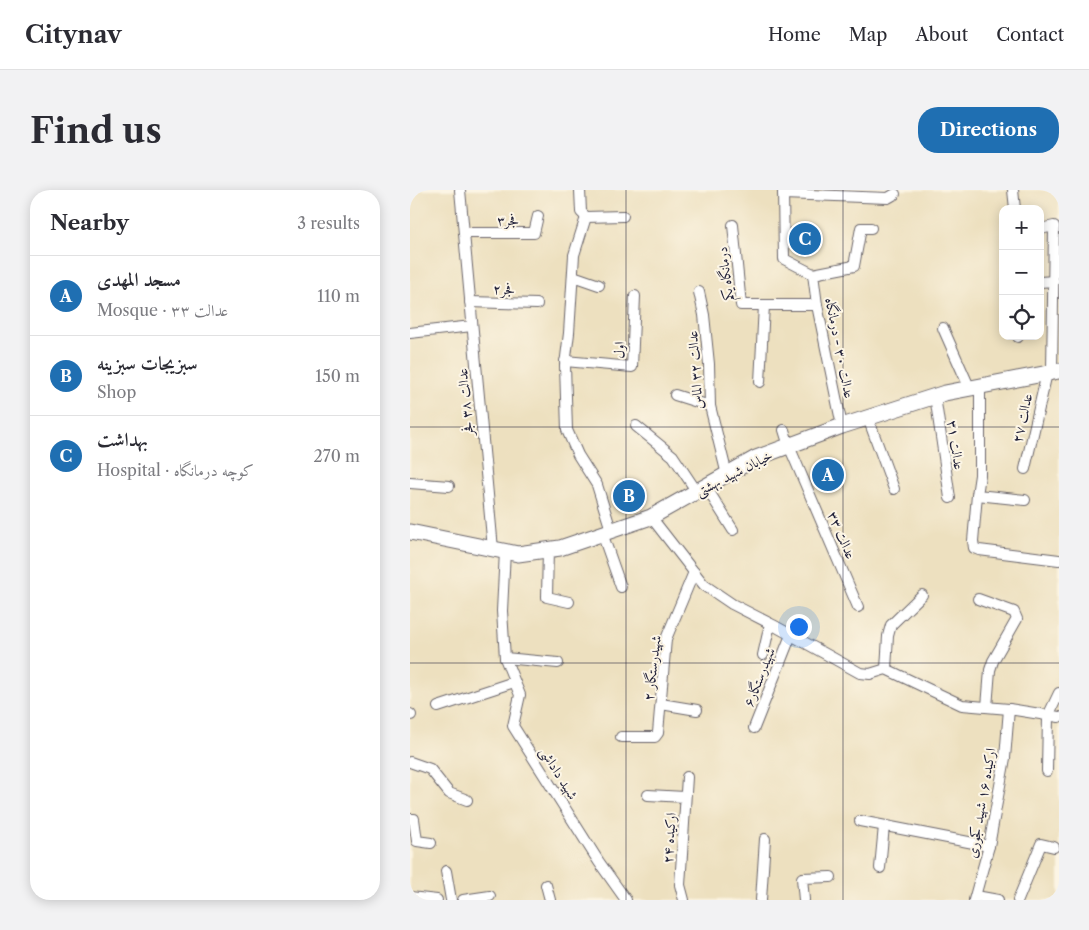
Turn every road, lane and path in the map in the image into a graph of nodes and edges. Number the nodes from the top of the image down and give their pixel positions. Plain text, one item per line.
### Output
1 (460, 190) edge
2 (580, 190) edge
3 (1014, 190) edge
4 (783, 192) edge
5 (895, 194) dead end
6 (1015, 205) edge
7 (538, 216) dead end
8 (623, 216) dead end
9 (586, 217) junction
10 (733, 225) dead end
11 (871, 228) dead end
12 (1044, 228) edge
13 (464, 233) junction
14 (814, 274) junction
15 (573, 276) junction
16 (1044, 282) edge
17 (1054, 282) junction
18 (599, 285) dead end
19 (699, 292) dead end
20 (635, 296) dead end
21 (470, 302) junction
22 (537, 304) dead end
23 (764, 305) junction
24 (817, 305) junction
25 (472, 326) junction
26 (943, 328) dead end
27 (410, 333) edge
28 (565, 362) junction
29 (1053, 372) edge
30 (760, 382) dead end
31 (975, 388) junction
32 (675, 395) dead end
33 (935, 396) junction
34 (710, 406) junction
35 (868, 418) junction
36 (636, 426) dead end
37 (842, 426) junction
38 (784, 430) dead end
39 (789, 446) junction
40 (1024, 469) dead end
41 (727, 475) junction
42 (410, 483) edge
43 (449, 486) dead end
44 (701, 489) junction
45 (894, 489) dead end
46 (977, 495) junction
47 (950, 498) dead end
48 (1024, 500) dead end
49 (651, 517) junction
50 (733, 530) dead end
51 (607, 531) junction
52 (410, 533) edge
53 (548, 549) junction
54 (499, 550) junction
55 (1059, 560) edge
56 (694, 572) junction
57 (621, 587) dead end
58 (922, 595) dead end
59 (978, 599) dead end
60 (569, 602) dead end
61 (858, 607) dead end
62 (770, 624) junction
63 (790, 635) junction
64 (763, 655) dead end
65 (505, 658) junction
66 (558, 663) dead end
67 (886, 668) junction
68 (514, 682) junction
69 (1059, 693) edge
70 (520, 695) joint
71 (661, 704) junction
72 (438, 706) dead end
73 (987, 707) junction
74 (1009, 709) junction
75 (697, 710) dead end
76 (1048, 716) junction
77 (1059, 717) edge
78 (754, 728) dead end
79 (621, 737) dead end
80 (410, 762) edge
81 (1046, 771) dead end
82 (687, 777) dead end
83 (648, 795) dead end
84 (685, 797) junction
85 (467, 800) dead end
86 (410, 819) edge
87 (860, 821) dead end
88 (884, 826) junction
89 (765, 839) dead end
90 (431, 843) dead end
91 (989, 846) junction
92 (1054, 847) dead end
93 (880, 868) dead end
94 (446, 870) dead end
95 (831, 877) dead end
96 (546, 885) dead end
97 (490, 896) dead end
98 (410, 897) edge
99 (975, 898) edge
100 (437, 900) edge
101 (451, 900) edge
102 (463, 900) edge
103 (550, 900) edge
104 (626, 900) edge
105 (684, 900) edge
106 (761, 900) edge
107 (804, 900) edge
108 (998, 900) edge
109 (1018, 900) edge

1 - 13 street, عدالت ۳۸ فجر
2 - 9 street
3 - 6 street
4 - 5 street
4 - 14 street
7 - 13 street, فجر۳
8 - 9 street
9 - 15 street
10 - 23 street, درمانگاه یکم
11 - 14 street
12 - 17 street, عدالت ۲۷
13 - 21 street, عدالت ۳۸ فجر
14 - 24 street, عدالت ۳۰ - درمانگاه
15 - 18 street
15 - 28 street
16 - 17 street
17 - 29 street, عدالت ۲۷
19 - 34 street, عدالت ۳۲ الماس
20 - 28 street, اول
21 - 22 street, فجر۲
21 - 25 street, عدالت ۳۸ فجر
23 - 24 street, درمانگاه یکم
23 - 30 street
24 - 37 street, عدالت ۳۰ - درمانگاه
25 - 27 street
25 - 54 street, عدالت ۳۸ فجر
26 - 31 street
28 - 51 street
29 - 31 main road, خیابان شهید بهشتی
29 - 40 street, عدالت ۲۷
31 - 33 main road, خیابان شهید بهشتی
31 - 46 street
32 - 34 street
33 - 35 main road, خیابان شهید بهشتی
33 - 47 street, عدالت ۳۱
34 - 41 street, عدالت ۳۲ الماس
35 - 37 main road, خیابان شهید بهشتی
35 - 45 street
36 - 44 street
37 - 39 main road, خیابان شهید بهشتی
38 - 39 street, عدالت ۳۳
39 - 41 main road, خیابان شهید بهشتی
39 - 61 street, عدالت ۳۳
41 - 44 main road, خیابان شهید بهشتی
42 - 43 street
44 - 49 main road, خیابان شهید بهشتی
44 - 50 street
46 - 48 street
46 - 55 street
49 - 51 main road, خیابان شهید بهشتی
49 - 56 street
51 - 53 main road, خیابان شهید بهشتی
51 - 57 street
52 - 54 main road, خیابان شهید بهشتی
53 - 54 main road, خیابان شهید بهشتی
53 - 60 street
54 - 65 street, عدالت ۳۸ فجر
56 - 62 street
56 - 71 street, شهیدرستگار ۲
58 - 67 street
59 - 73 street
62 - 63 street
62 - 64 street
63 - 67 street
63 - 78 street, شهیدرستگار۶
65 - 66 street
65 - 68 street, عدالت ۳۸ فجر
67 - 73 street
68 - 70 street, عدالت ۳۸ فجر
68 - 72 street
69 - 76 street
70 - 104 street, شهید داداشی
71 - 75 street
71 - 79 street, شهیدرستگار ۲
73 - 74 street
74 - 76 street
74 - 91 street, ارکیده ۱۶ شهید کجوری
76 - 77 street
76 - 81 street
80 - 85 street
82 - 84 street, ارکیده ۲۴
83 - 84 street
84 - 105 street, ارکیده ۲۴
86 - 90 street
87 - 88 street
88 - 91 street
88 - 93 street
89 - 106 street
91 - 99 street, ارکیده ۱۶ شهید کجوری
92 - 109 street
94 - 101 street
95 - 107 street
96 - 103 street
97 - 102 street
98 - 100 street
99 - 108 street

